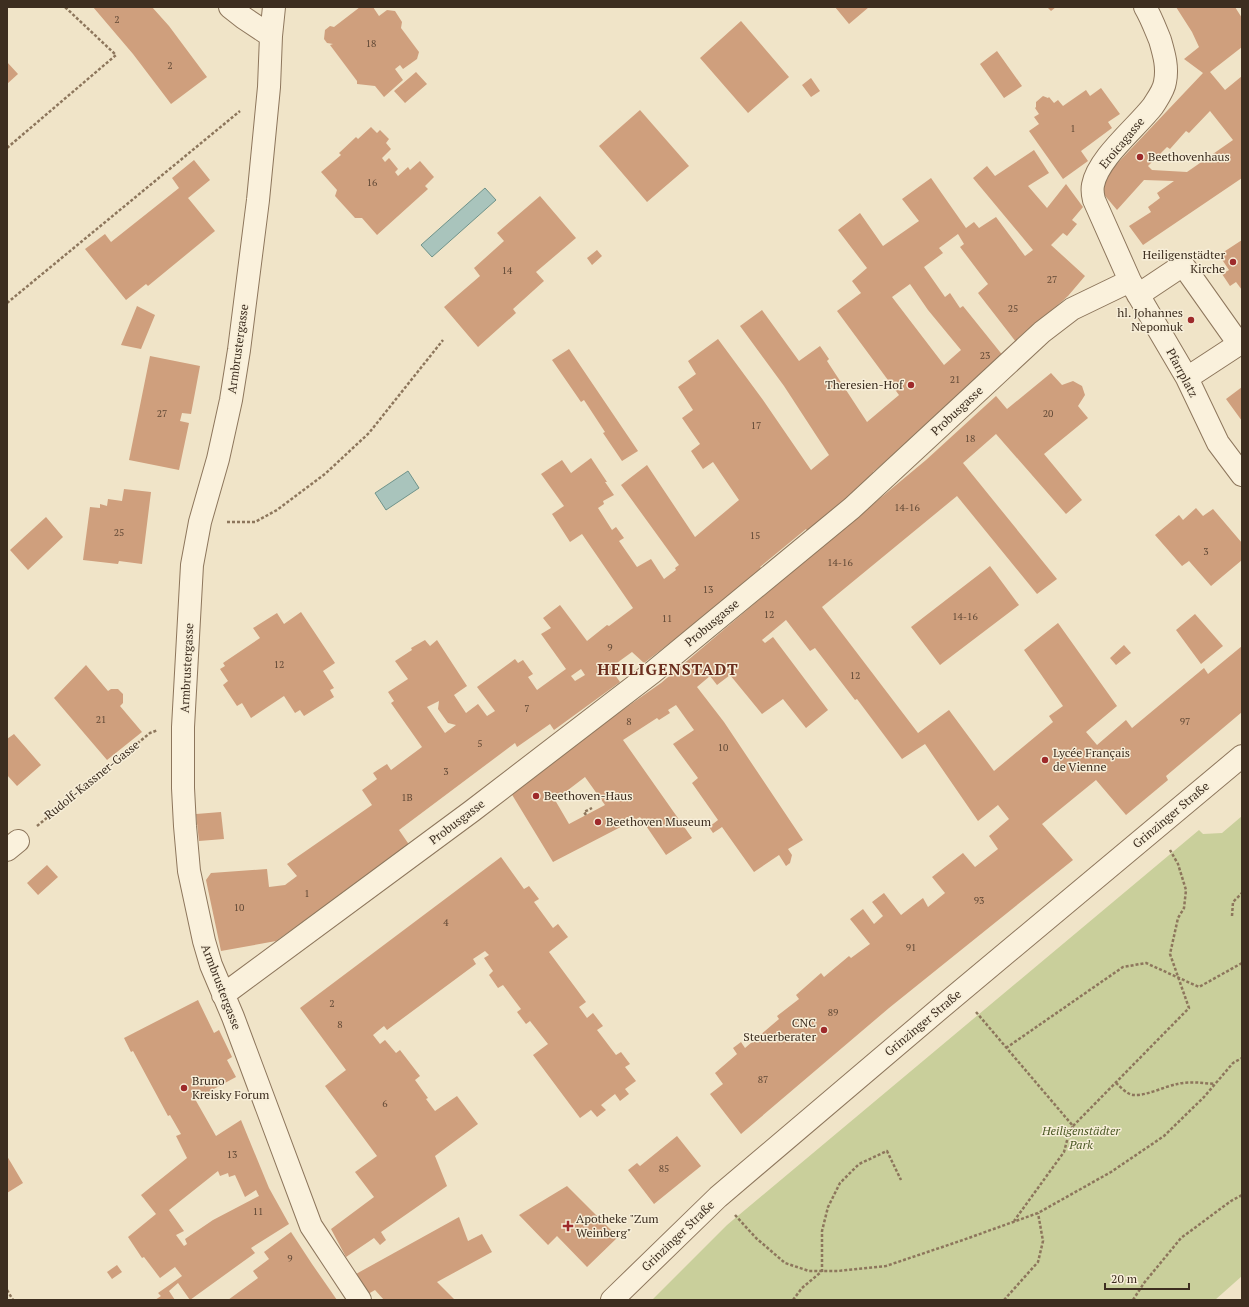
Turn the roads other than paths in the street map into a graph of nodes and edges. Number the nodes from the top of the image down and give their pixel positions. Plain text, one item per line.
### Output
1 (230, 7) edge
2 (274, 7) edge
3 (1145, 7) edge
4 (271, 36) junction
5 (1134, 288) junction
6 (1187, 378) junction
7 (1242, 475) edge
8 (1242, 756) edge
9 (223, 995) junction
10 (360, 1300) edge
11 (612, 1300) edge

1 - 4 street
2 - 4 street, Armbrustergasse
3 - 5 street, Eroicagasse
4 - 9 street, Armbrustergasse
5 - 6 street, Pfarrplatz
5 - 6 street, Probusgasse
5 - 9 street, Probusgasse
6 - 7 street, Pfarrplatz
8 - 11 street, Grinzinger Straße
9 - 10 street, Armbrustergasse

